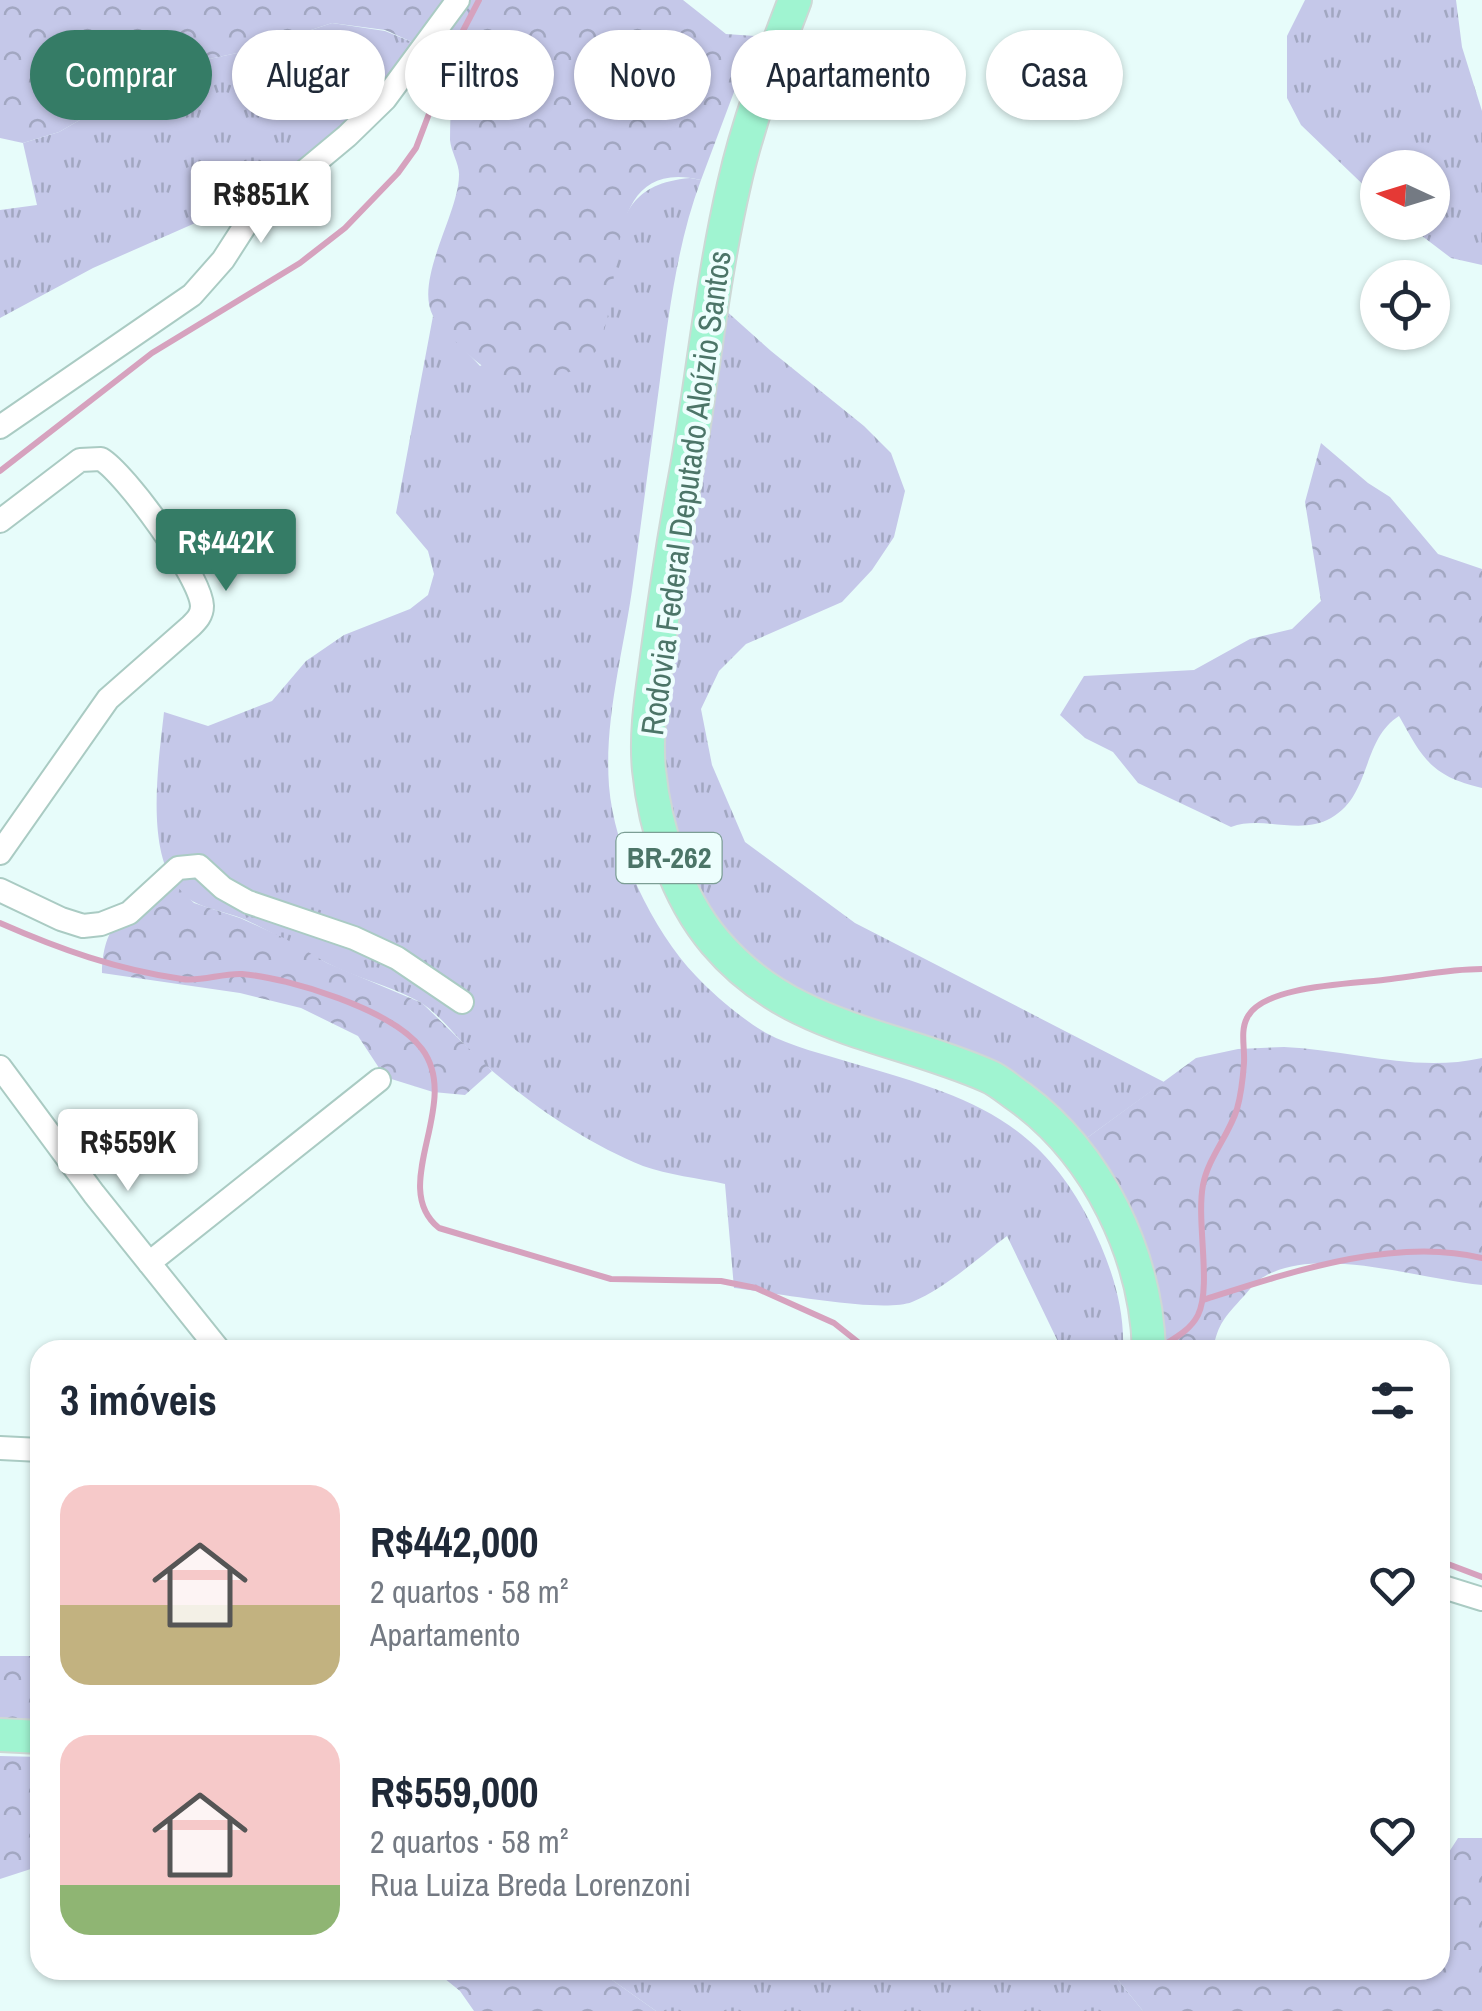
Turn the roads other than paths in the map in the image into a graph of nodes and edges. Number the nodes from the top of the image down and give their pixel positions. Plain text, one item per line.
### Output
1 (458, 0) edge
2 (795, 0) edge
3 (0, 427) edge
4 (0, 521) edge
5 (0, 852) edge
6 (0, 890) edge
7 (462, 1002) dead end
8 (0, 1067) edge
9 (380, 1080) dead end
10 (149, 1263) junction
11 (211, 1340) edge
12 (1148, 1340) edge
13 (0, 1448) edge
14 (30, 1450) edge
15 (1450, 1589) edge
16 (1482, 1599) edge
17 (0, 1735) edge
18 (30, 1736) edge

1 - 3 street
2 - 12 highway, Rodovia Federal Deputado Aloízio Santos / BR-262
4 - 5 street
6 - 7 street
8 - 10 street
9 - 10 street
10 - 11 street
13 - 14 street
15 - 16 street
17 - 18 highway

